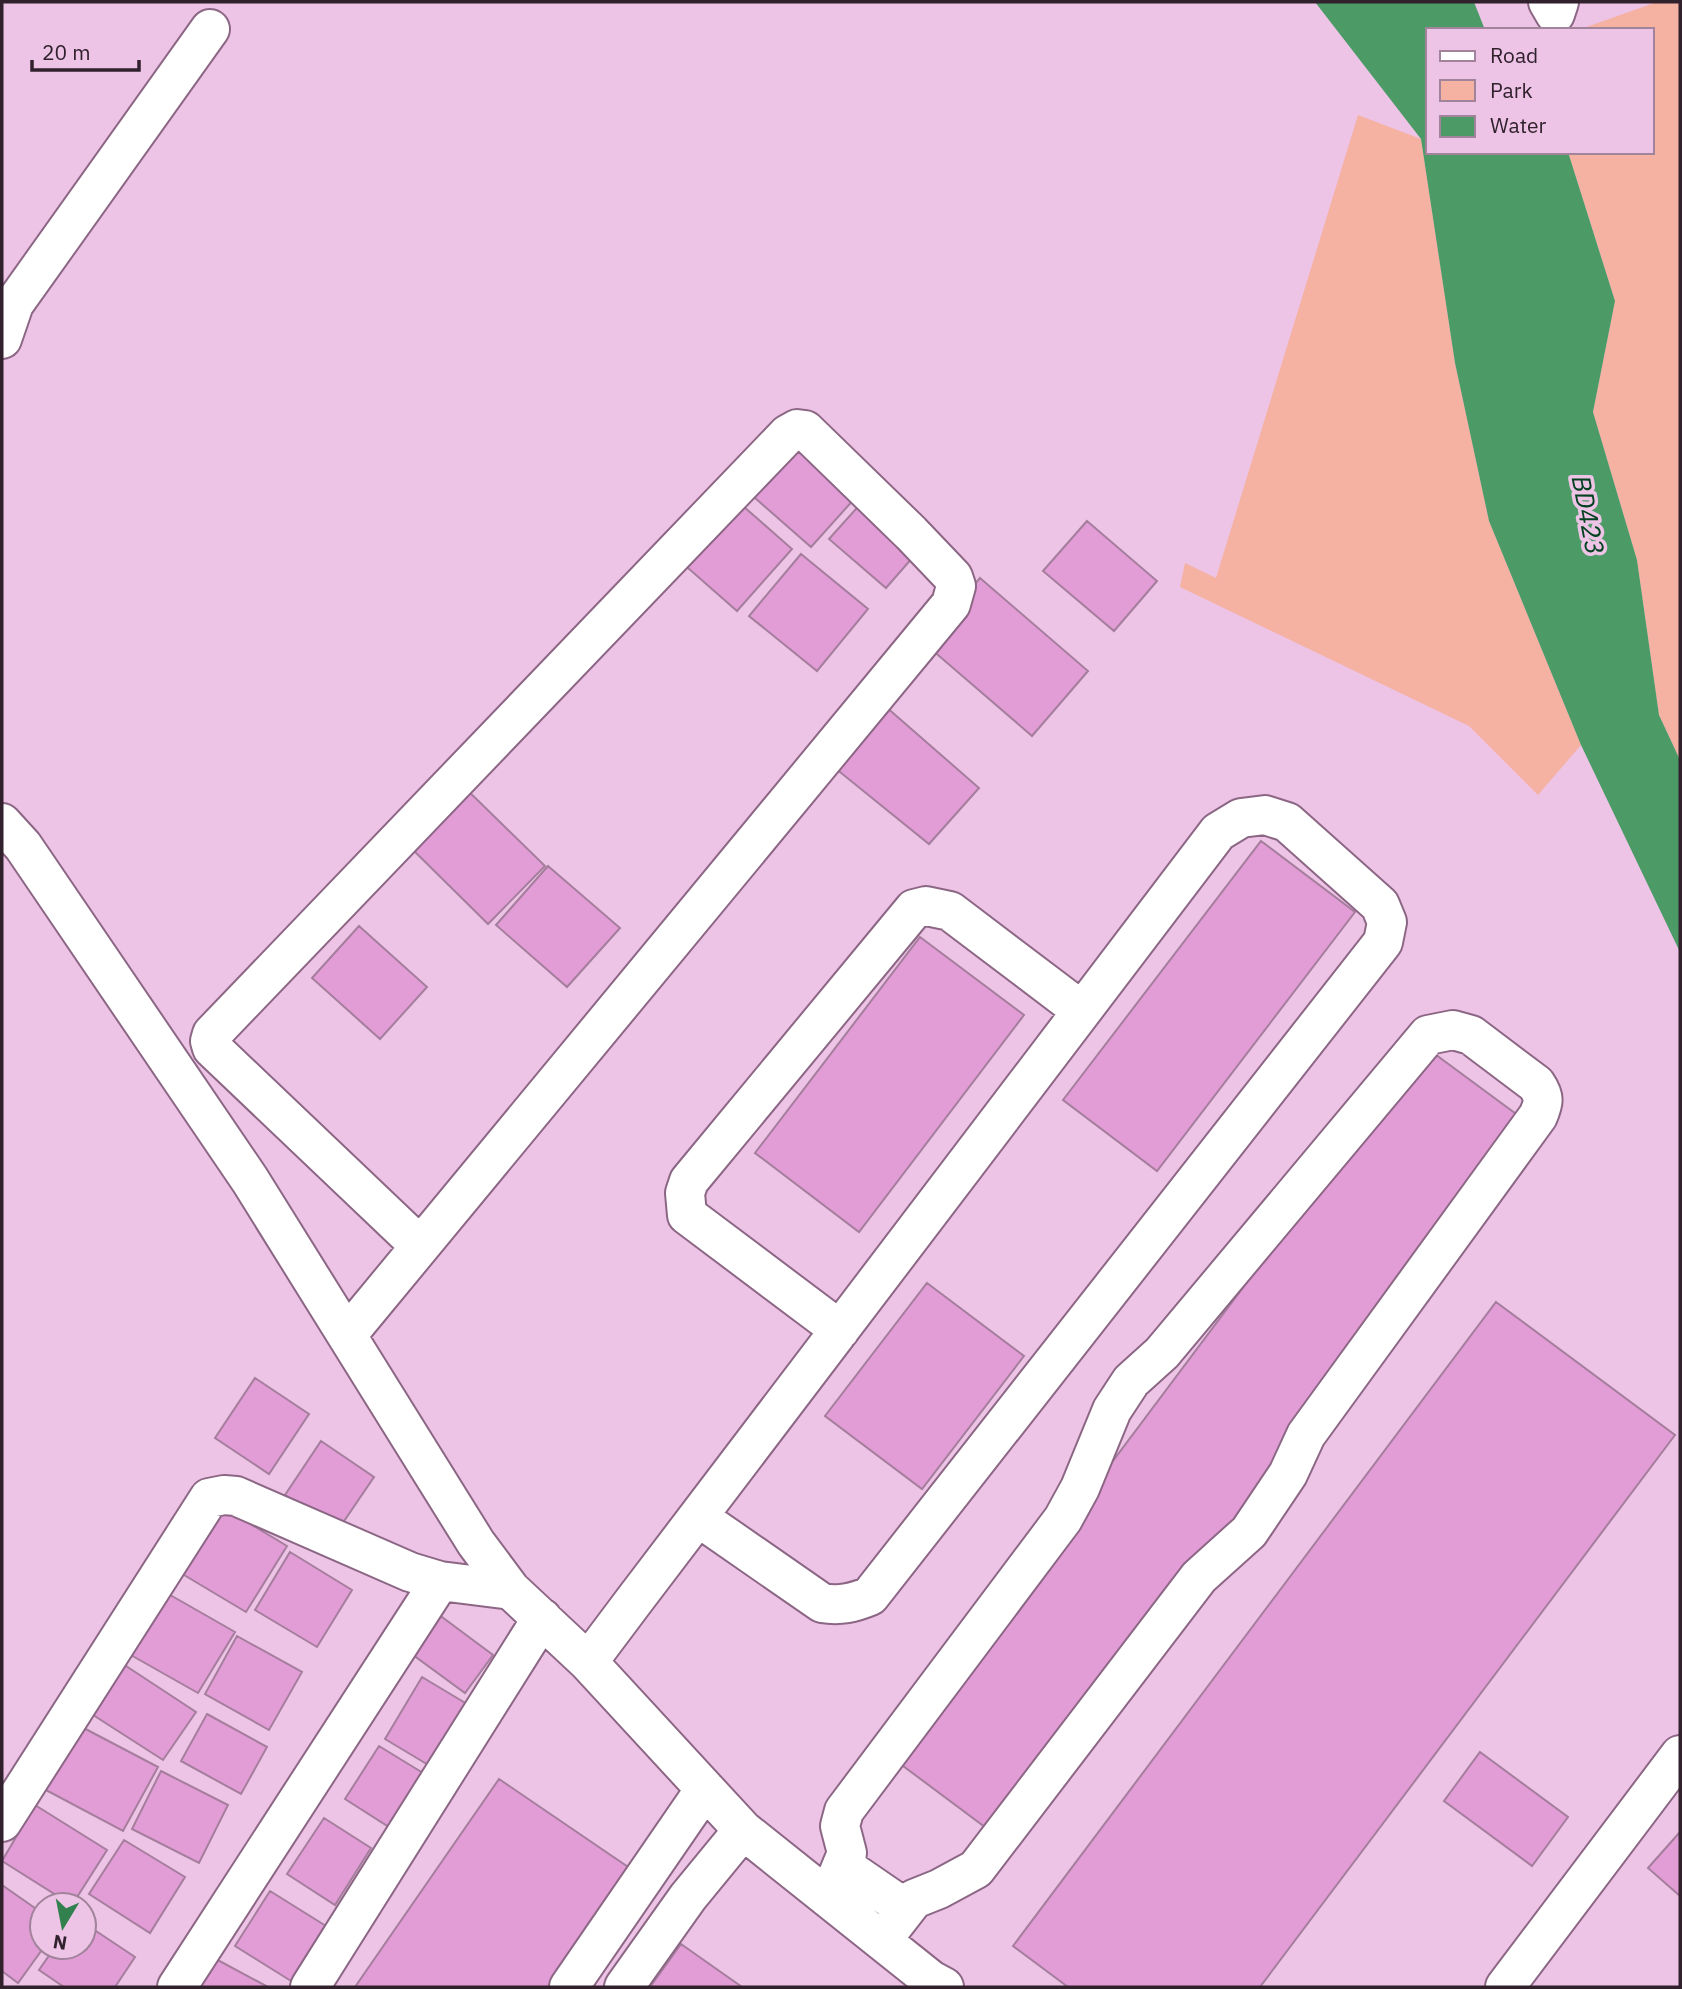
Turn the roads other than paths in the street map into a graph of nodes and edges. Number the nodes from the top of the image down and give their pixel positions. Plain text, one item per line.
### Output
1 (1548, 2) edge
2 (1559, 2) edge
3 (210, 29) dead end
4 (2, 339) edge
5 (2, 823) edge
6 (1083, 1011) junction
7 (211, 1041) junction
8 (181, 1077) junction
9 (420, 1246) junction
10 (840, 1330) junction
11 (347, 1335) junction
12 (698, 1517) junction
13 (440, 1581) junction
14 (511, 1590) junction
15 (542, 1618) junction
16 (588, 1662) junction
17 (1680, 1755) edge
18 (705, 1789) junction
19 (2, 1822) edge
20 (743, 1830) junction
21 (834, 1881) junction
22 (906, 1909) junction
23 (882, 1940) junction
24 (934, 1985) edge
25 (177, 1987) edge
26 (310, 1987) edge
27 (569, 1987) edge
28 (624, 1987) edge
29 (1505, 1987) edge

1 - 2 street
3 - 4 street
5 - 8 street
6 - 10 street
6 - 10 street
6 - 12 street
7 - 8 street
7 - 9 street
7 - 9 street
8 - 11 street
9 - 11 street
10 - 12 street
11 - 14 street
12 - 16 street
13 - 14 street
13 - 19 street
13 - 25 street
14 - 15 street
15 - 16 street
15 - 26 street
16 - 18 street
17 - 29 street
18 - 20 street
18 - 27 street
20 - 21 street
20 - 28 street
21 - 22 street
21 - 22 street
21 - 23 street
22 - 23 street
23 - 24 street

